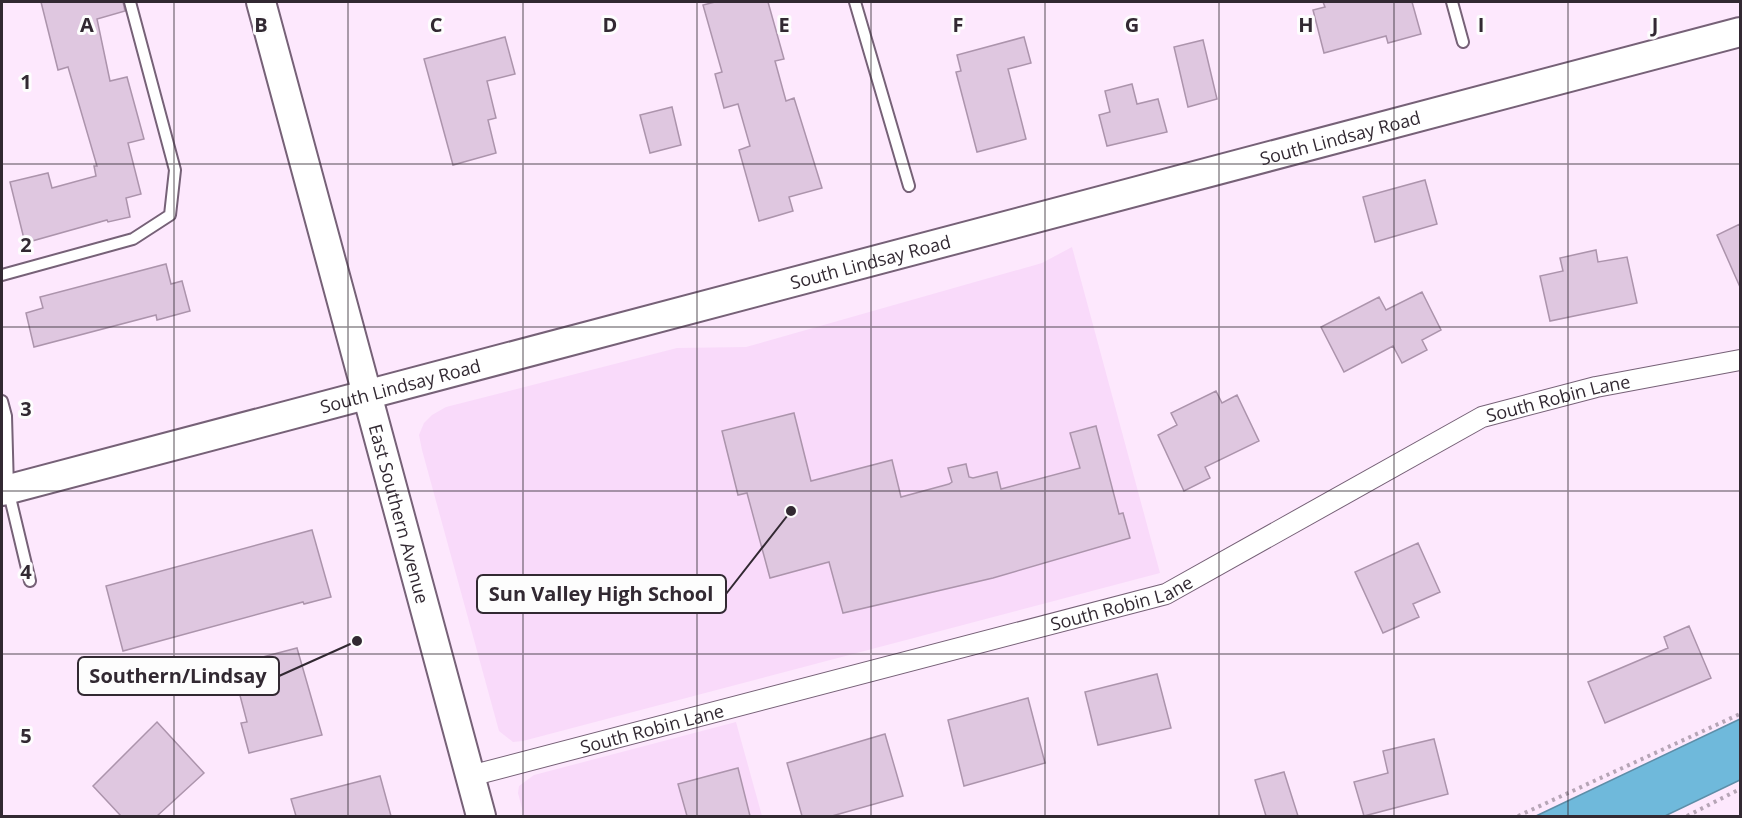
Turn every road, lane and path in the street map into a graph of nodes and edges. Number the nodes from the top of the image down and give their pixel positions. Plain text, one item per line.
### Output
1 (130, 2) edge
2 (261, 2) edge
3 (855, 2) edge
4 (1452, 2) edge
5 (1740, 32) edge
6 (1463, 42) dead end
7 (909, 186) dead end
8 (2, 275) edge
9 (1740, 360) edge
10 (368, 395) junction
11 (2, 401) edge
12 (4, 486) edge
13 (30, 581) dead end
14 (1740, 714) edge
15 (470, 776) junction
16 (1740, 789) edge
17 (481, 816) edge
18 (1518, 816) edge
19 (1687, 816) edge

1 - 8 lane
2 - 10 main road, East Southern Avenue
3 - 7 lane
4 - 6 lane
5 - 10 main road, South Lindsay Road
9 - 15 street, South Robin Lane
10 - 12 main road, South Lindsay Road
10 - 15 main road, East Southern Avenue
11 - 12 lane
12 - 13 lane
14 - 18 path
15 - 17 main road, East Southern Avenue
16 - 19 path

